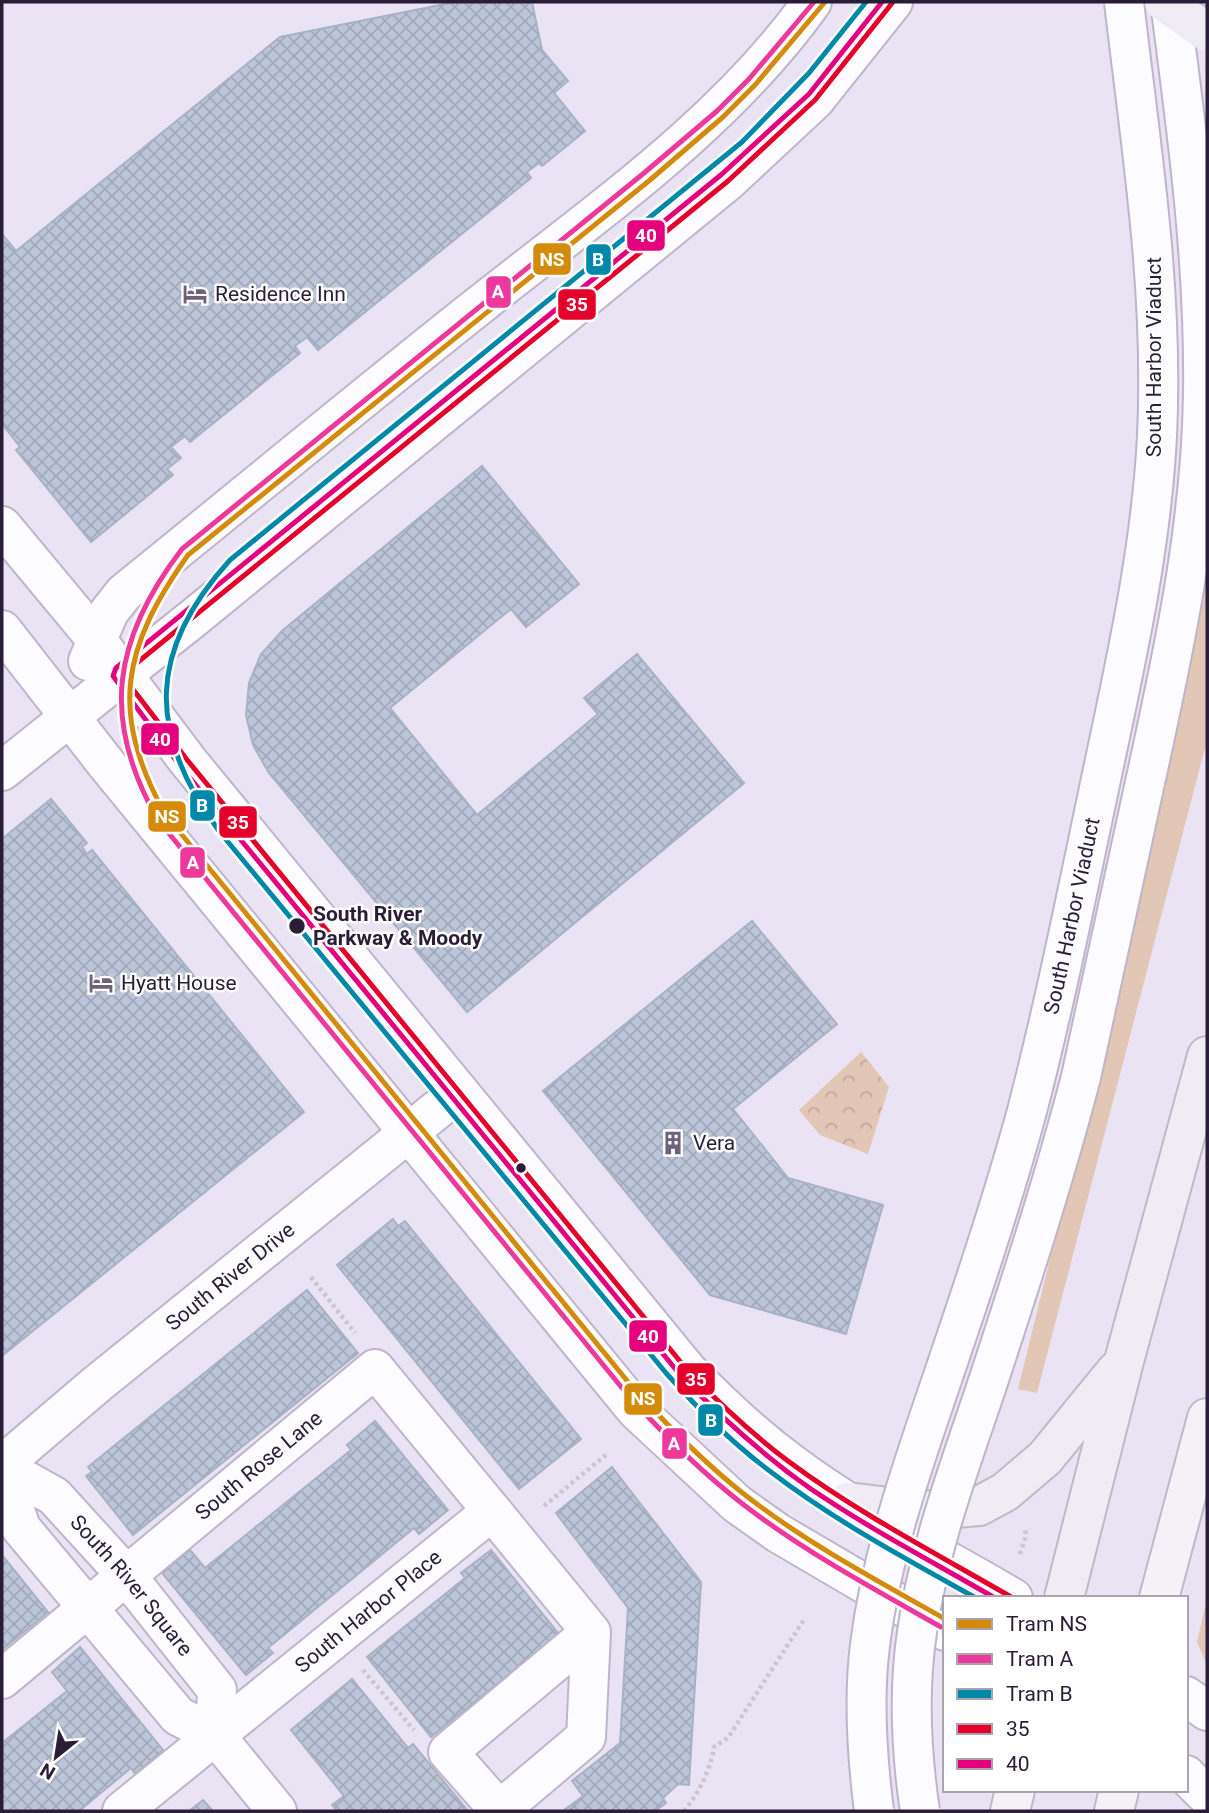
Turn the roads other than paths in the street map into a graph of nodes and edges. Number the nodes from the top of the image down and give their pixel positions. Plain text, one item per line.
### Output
1 (812, 2) edge
2 (893, 2) edge
3 (1124, 2) edge
4 (1164, 2) edge
5 (1170, 2) edge
6 (1207, 32) edge
7 (2, 526) edge
8 (2, 630) edge
9 (96, 639) junction
10 (122, 675) junction
11 (71, 716) junction
12 (2, 771) edge
13 (1207, 1056) edge
14 (459, 1092) junction
15 (409, 1132) junction
16 (1124, 1361) junction
17 (1207, 1418) edge
18 (2, 1468) edge
19 (848, 1503) junction
20 (501, 1522) junction
21 (126, 1575) junction
22 (1015, 1580) edge
23 (1065, 1596) edge
24 (1160, 1596) edge
25 (87, 1607) junction
26 (943, 1630) edge
27 (591, 1632) junction
28 (2, 1679) edge
29 (1188, 1697) edge
30 (1207, 1711) edge
31 (215, 1735) junction
32 (1188, 1777) edge
33 (1015, 1792) edge
34 (1119, 1792) edge
35 (1207, 1796) edge
36 (122, 1811) edge
37 (277, 1811) edge
38 (874, 1811) edge
39 (920, 1811) edge
40 (1010, 1811) edge
41 (1114, 1811) edge

1 - 9 street
2 - 10 street
3 - 38 street, South Harbor Viaduct, bridge
4 - 6 highway, bridge
5 - 39 street, South Harbor Viaduct, bridge
7 - 9 street
8 - 11 street
9 - 10 street
9 - 11 street
10 - 11 street
10 - 14 street
11 - 12 street
11 - 15 street
13 - 16 highway
14 - 15 street, South River Drive
14 - 19 street
15 - 18 street, South River Drive
15 - 26 street
16 - 19 highway
16 - 23 highway
17 - 24 main road
18 - 21 street, South River Square
18 - 25 street
19 - 22 street
20 - 21 street, South Rose Lane
20 - 27 street
20 - 31 street, South Harbor Place
21 - 25 street, South Rose Lane
21 - 31 street, South River Square
25 - 28 street, South Rose Lane
25 - 31 street
27 - 27 street
29 - 30 street
31 - 36 street, South Harbor Place
31 - 37 street
32 - 35 street
33 - 40 main road
34 - 41 main road

